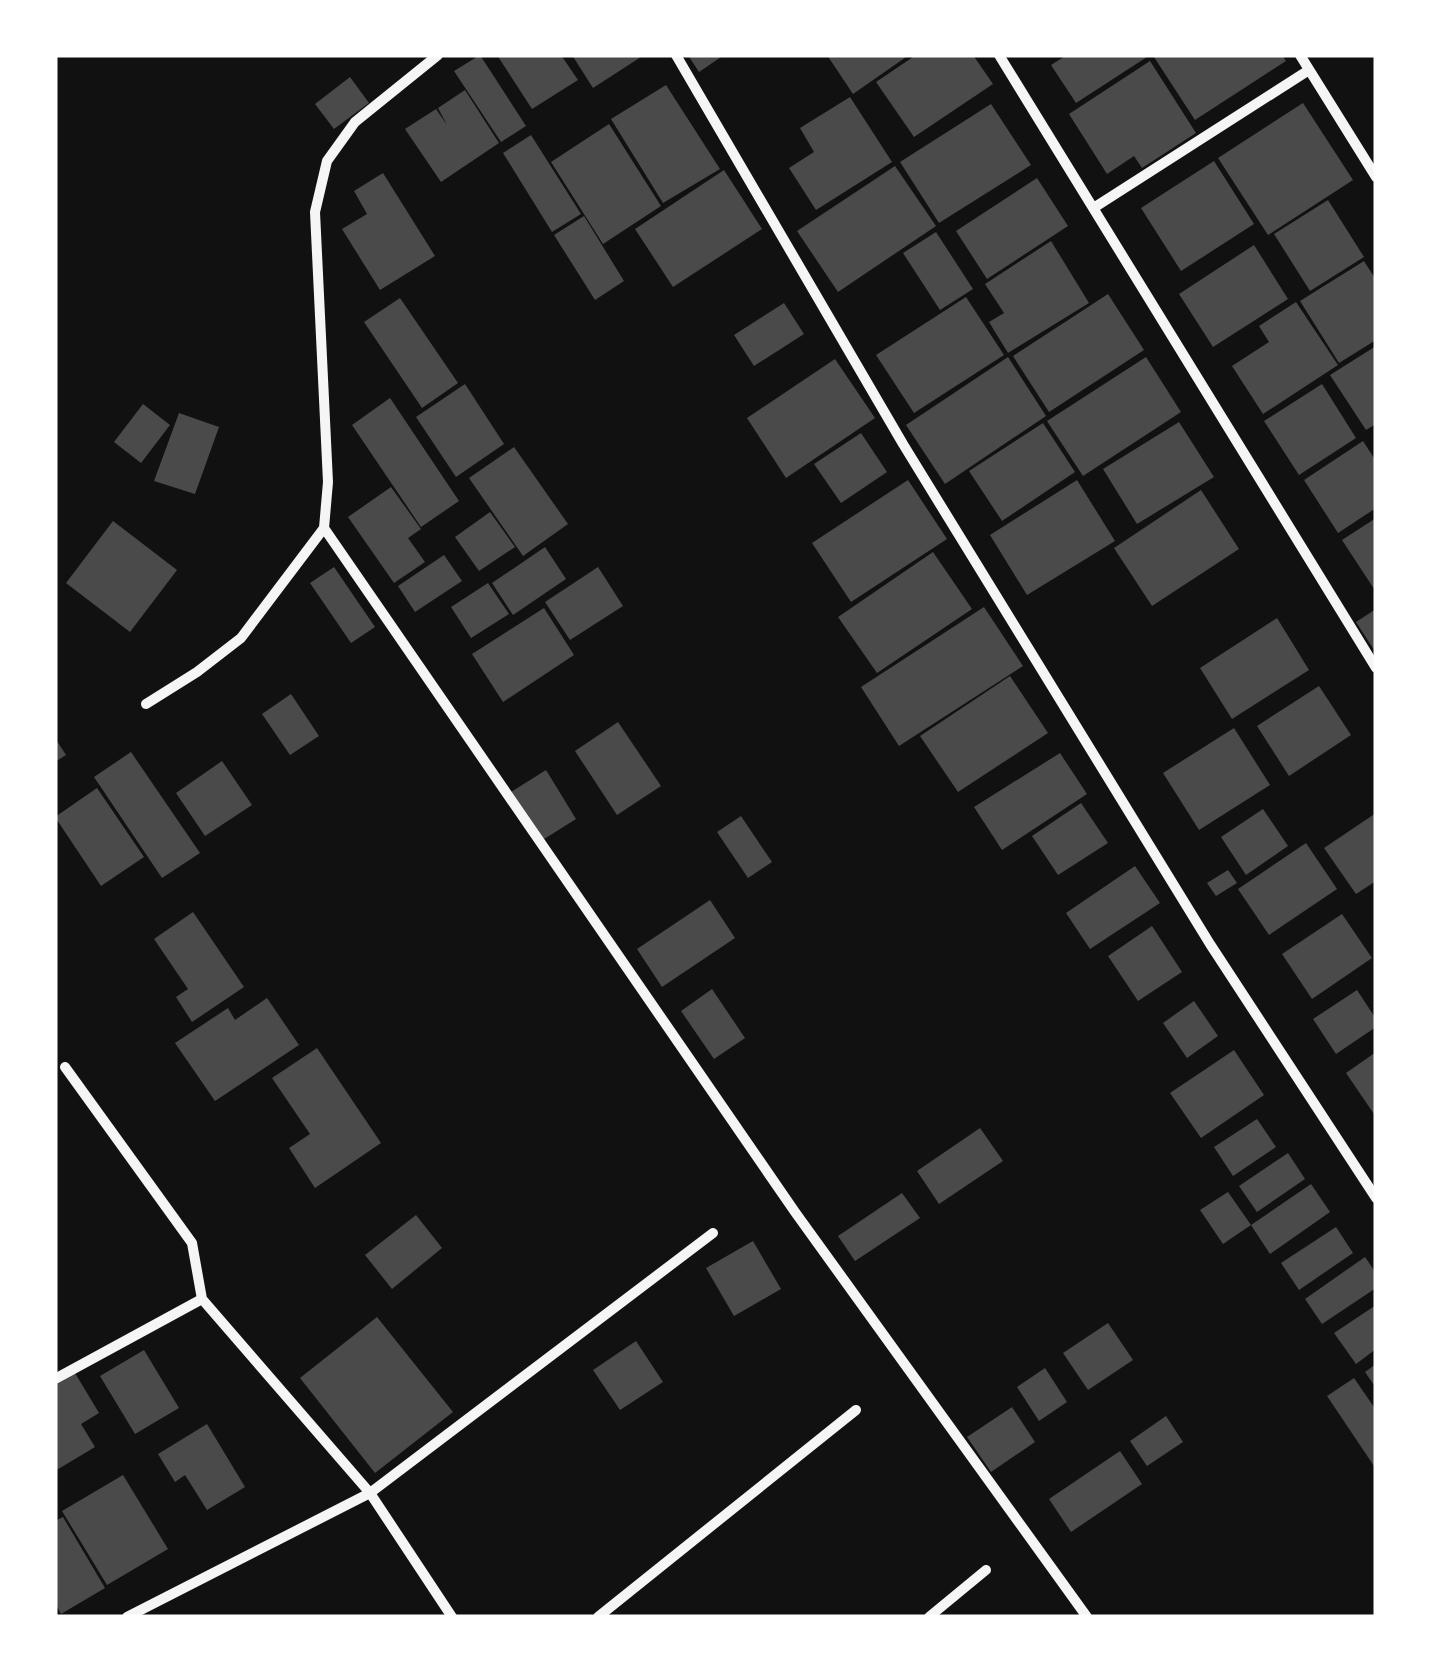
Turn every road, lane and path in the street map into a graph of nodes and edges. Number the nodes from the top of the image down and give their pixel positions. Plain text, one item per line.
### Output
1 (438, 55) edge
2 (676, 55) edge
3 (999, 55) edge
4 (1300, 55) edge
5 (1309, 70) junction
6 (1376, 177) edge
7 (1095, 206) junction
8 (324, 528) junction
9 (1376, 668) edge
10 (146, 704) dead end
11 (66, 1067) dead end
12 (1376, 1198) edge
13 (713, 1233) dead end
14 (202, 1299) junction
15 (55, 1379) edge
16 (856, 1410) dead end
17 (370, 1493) junction
18 (986, 1570) dead end
19 (128, 1617) edge
20 (452, 1617) edge
21 (598, 1617) edge
22 (929, 1617) edge
23 (1088, 1617) edge

1 - 8 street
2 - 12 street
3 - 7 street
4 - 5 street
5 - 6 street
5 - 7 street
7 - 9 street
8 - 10 street
8 - 23 street
11 - 14 street
13 - 17 street
14 - 15 street
14 - 17 street
16 - 21 street
17 - 19 street
17 - 20 street
18 - 22 street

